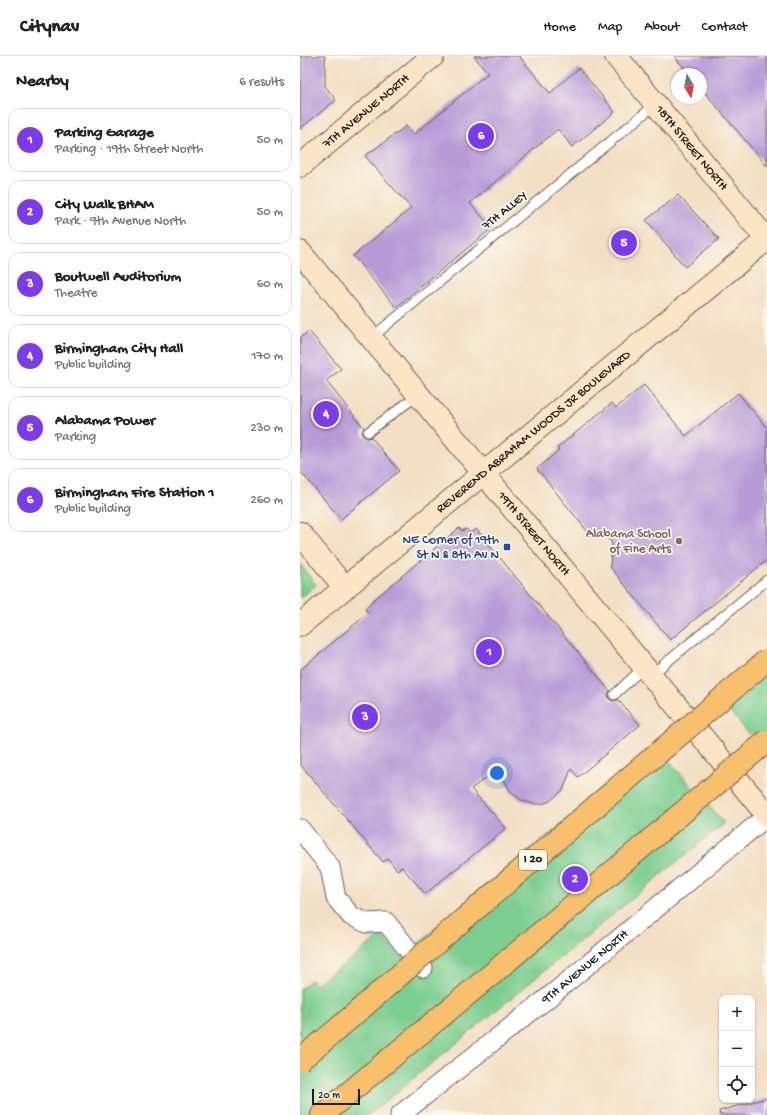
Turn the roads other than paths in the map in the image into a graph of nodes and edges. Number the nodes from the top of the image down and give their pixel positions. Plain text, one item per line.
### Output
1 (433, 56) edge
2 (616, 56) edge
3 (656, 104) junction
4 (300, 166) edge
5 (767, 239) edge
6 (300, 252) edge
7 (371, 338) junction
8 (418, 395) junction
9 (368, 432) dead end
10 (483, 473) junction
11 (300, 533) edge
12 (767, 580) edge
13 (345, 588) junction
14 (300, 625) edge
15 (767, 660) edge
16 (647, 671) junction
17 (614, 695) dead end
18 (767, 741) edge
19 (767, 815) edge
20 (300, 829) edge
21 (423, 968) dead end
22 (300, 1060) edge
23 (322, 1115) edge
24 (400, 1115) edge

1 - 4 main road, 7TH AVENUE NORTH
2 - 3 main road, 18TH STREET NORTH
3 - 5 main road, 18TH STREET NORTH
3 - 7 lane, 7TH ALLEY
5 - 10 main road, REVEREND ABRAHAM WOODS JR BOULEVARD
6 - 7 main road, 19TH STREET NORTH
7 - 8 main road, 19TH STREET NORTH
8 - 9 lane
8 - 10 main road, 19TH STREET NORTH
10 - 13 main road, REVEREND ABRAHAM WOODS JR BOULEVARD
10 - 16 main road, 19TH STREET NORTH
11 - 13 main road
12 - 16 lane
13 - 14 main road, REVEREND ABRAHAM WOODS JR BOULEVARD
15 - 22 highway, I 20, bridge
16 - 17 lane
16 - 19 main road, 19TH STREET NORTH
18 - 23 highway, bridge
19 - 24 street, 9TH AVENUE NORTH
20 - 21 street

